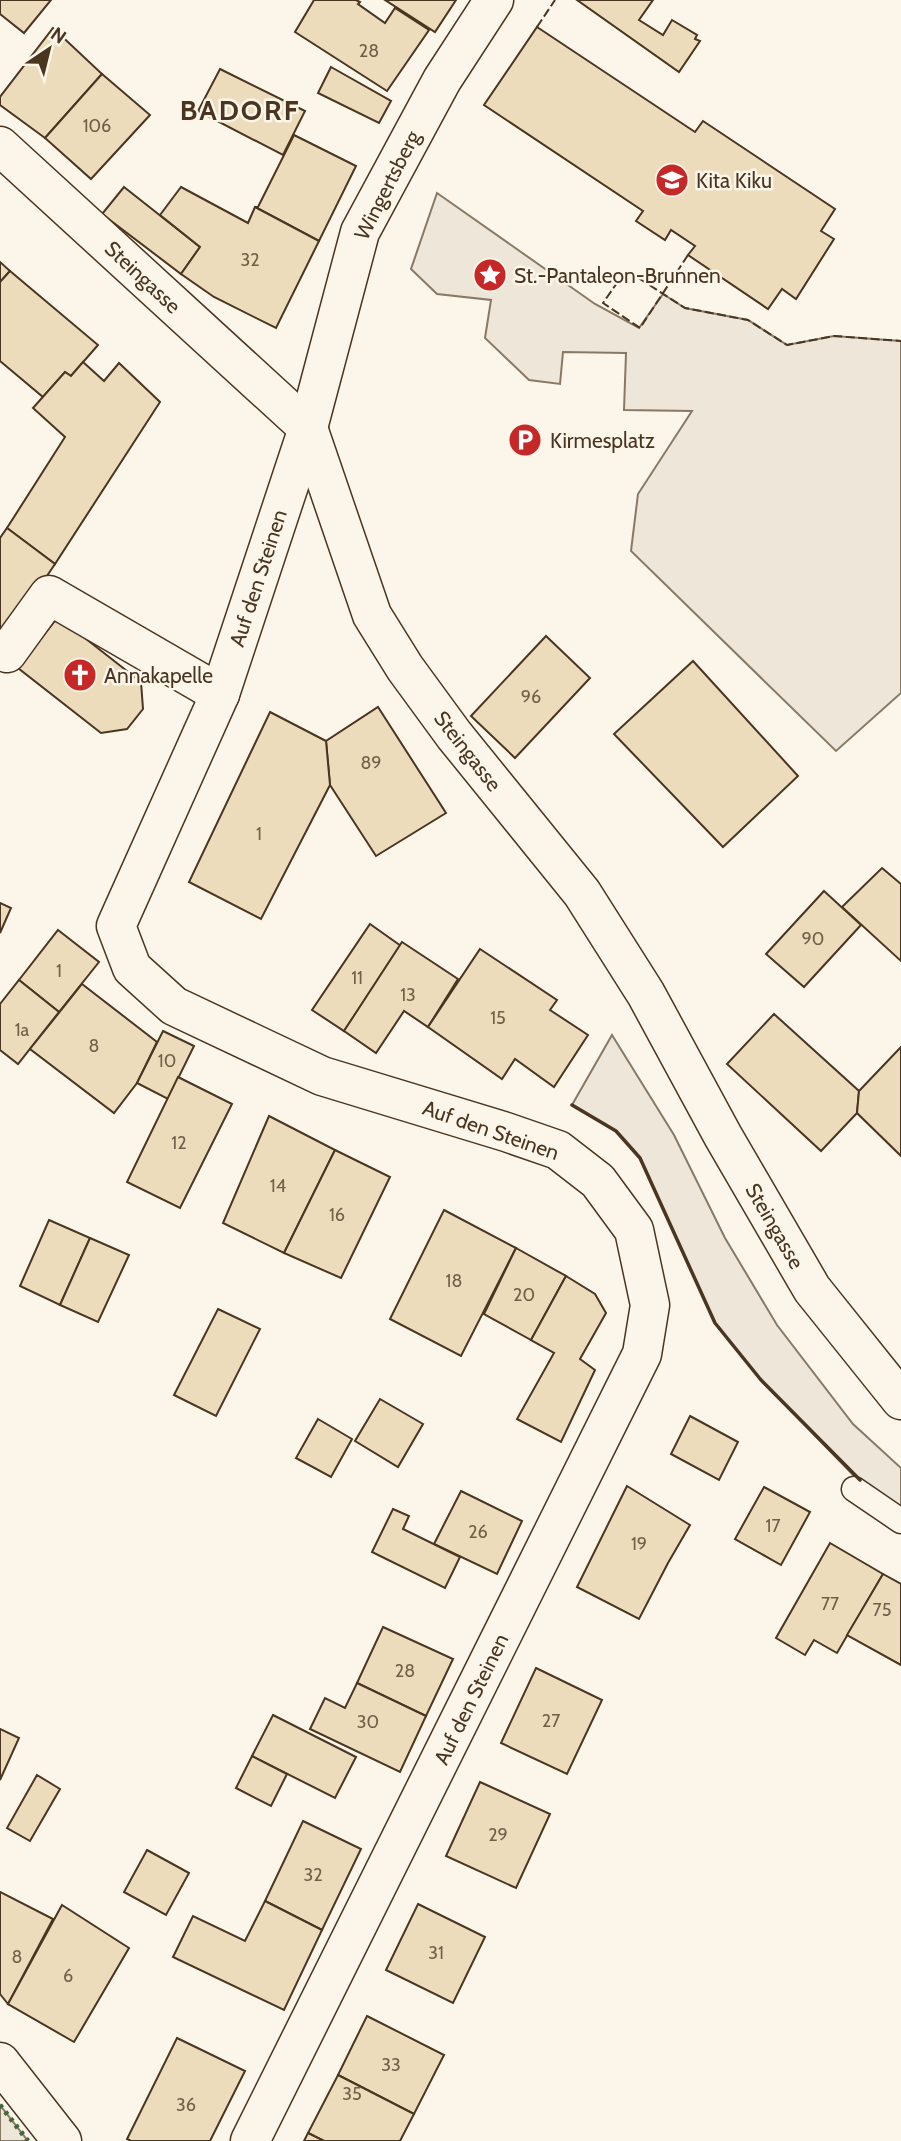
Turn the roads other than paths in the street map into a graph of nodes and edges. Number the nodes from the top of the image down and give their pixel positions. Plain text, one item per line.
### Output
1 (494, 0) edge
2 (0, 146) edge
3 (308, 428) junction
4 (7, 653) dead end
5 (220, 694) junction
6 (901, 1400) edge
7 (854, 1489) dead end
8 (901, 1521) edge
9 (0, 2062) edge
10 (62, 2141) edge
11 (250, 2141) edge

1 - 3 street, Wingertsberg
2 - 3 street, Steingasse
3 - 5 street, Auf den Steinen
3 - 6 street, Steingasse
4 - 5 street
5 - 11 street, Auf den Steinen
7 - 8 lane
9 - 10 street

